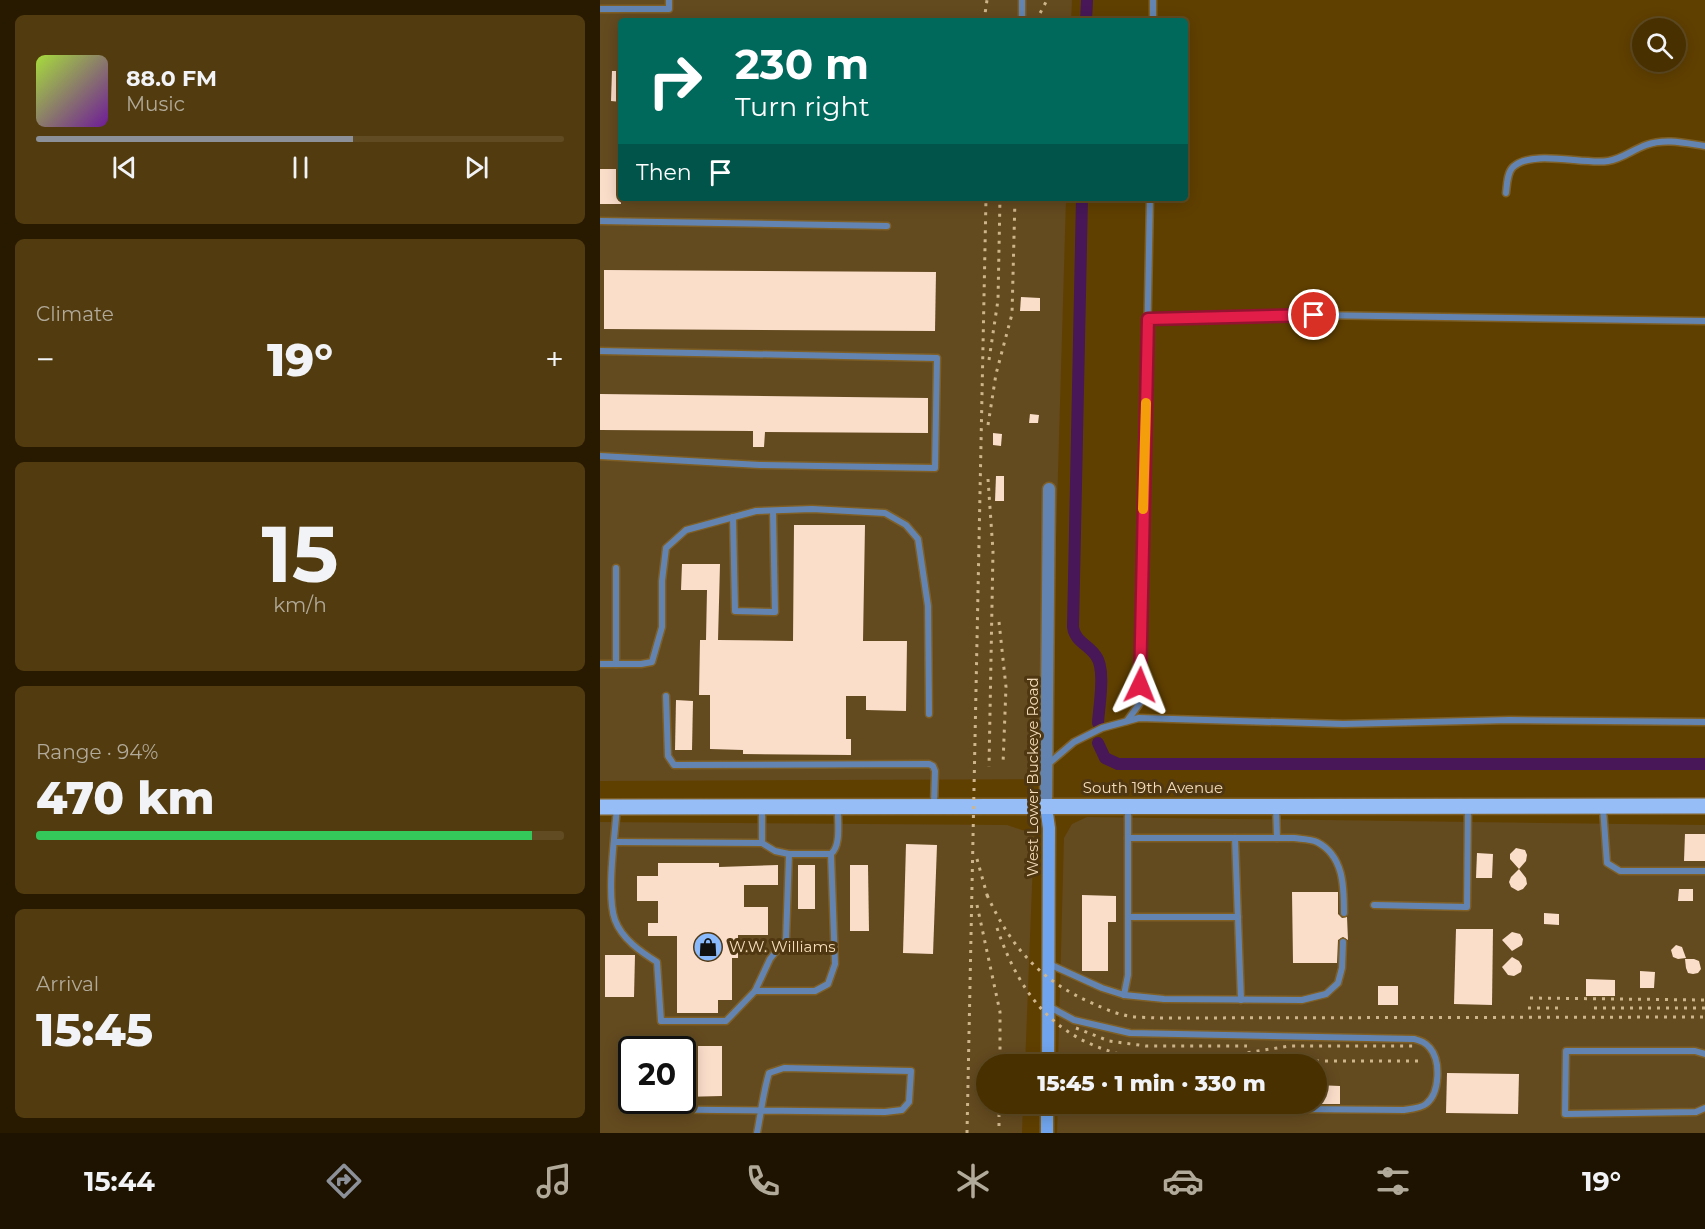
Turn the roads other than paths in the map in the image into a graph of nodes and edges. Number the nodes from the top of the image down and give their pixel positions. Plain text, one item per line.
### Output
1 (669, 0) edge
2 (1022, 0) edge
3 (1153, 0) edge
4 (600, 9) edge
5 (1022, 18) edge
6 (1153, 18) edge
7 (1705, 146) edge
8 (1506, 193) dead end
9 (1150, 201) edge
10 (600, 221) edge
11 (887, 226) dead end
12 (1148, 319) junction
13 (1705, 321) edge
14 (600, 351) edge
15 (600, 456) edge
16 (1049, 489) dead end
17 (773, 511) junction
18 (733, 517) junction
19 (616, 568) dead end
20 (600, 664) edge
21 (616, 664) junction
22 (666, 696) dead end
23 (929, 714) dead end
24 (1705, 722) edge
25 (1125, 723) junction
26 (1046, 766) junction
27 (762, 806) junction
28 (838, 806) junction
29 (934, 806) junction
30 (1046, 806) junction
31 (1128, 806) junction
32 (1468, 806) junction
33 (1603, 806) junction
34 (1705, 806) edge
35 (600, 807) edge
36 (617, 807) junction
37 (1276, 807) junction
38 (1128, 838) junction
39 (1235, 838) junction
40 (1277, 838) junction
41 (615, 842) junction
42 (762, 843) junction
43 (789, 854) junction
44 (831, 854) junction
45 (1705, 872) edge
46 (1374, 905) dead end
47 (1344, 913) dead end
48 (1129, 917) junction
49 (1238, 917) junction
50 (1343, 942) dead end
51 (1048, 963) junction
52 (755, 991) junction
53 (1124, 995) junction
54 (1241, 1000) junction
55 (1048, 1006) junction
56 (1048, 1054) edge
57 (1705, 1054) edge
58 (696, 1108) edge
59 (1705, 1108) edge
60 (762, 1109) junction
61 (1327, 1109) edge
62 (1047, 1114) edge
63 (757, 1133) edge
64 (1047, 1133) edge

1 - 4 lane
2 - 5 lane
3 - 6 lane
7 - 8 lane
9 - 12 lane
10 - 11 lane
12 - 13 lane
12 - 25 lane
14 - 15 lane
16 - 26 street, West Lower Buckeye Road
17 - 18 lane
17 - 18 lane
17 - 23 lane
18 - 21 lane
19 - 21 lane
20 - 21 lane
22 - 29 lane
24 - 25 lane
25 - 26 lane
26 - 30 street, West Lower Buckeye Road
27 - 28 main road, South 19th Avenue
27 - 36 main road, South 19th Avenue
27 - 42 lane
28 - 29 main road, South 19th Avenue
28 - 44 lane
29 - 30 main road, South 19th Avenue
30 - 31 main road, South 19th Avenue
30 - 51 main road, West Lower Buckeye Road
31 - 37 main road, South 19th Avenue
31 - 38 lane
32 - 33 main road, South 19th Avenue
32 - 37 main road, South 19th Avenue
32 - 46 lane
33 - 34 main road, South 19th Avenue
33 - 45 lane
35 - 36 main road, South 19th Avenue
36 - 41 lane
37 - 40 lane
38 - 39 lane
38 - 48 lane
39 - 40 lane
39 - 49 lane
40 - 47 lane
41 - 42 lane
41 - 52 lane
42 - 43 lane
43 - 44 lane
43 - 52 lane
44 - 52 lane
48 - 49 lane
48 - 53 lane
49 - 54 lane
50 - 54 lane
51 - 53 lane
51 - 55 main road, West Lower Buckeye Road
53 - 54 lane
55 - 56 main road, West Lower Buckeye Road
55 - 61 lane
57 - 59 lane
58 - 60 lane
60 - 60 lane
60 - 63 lane
62 - 64 main road

